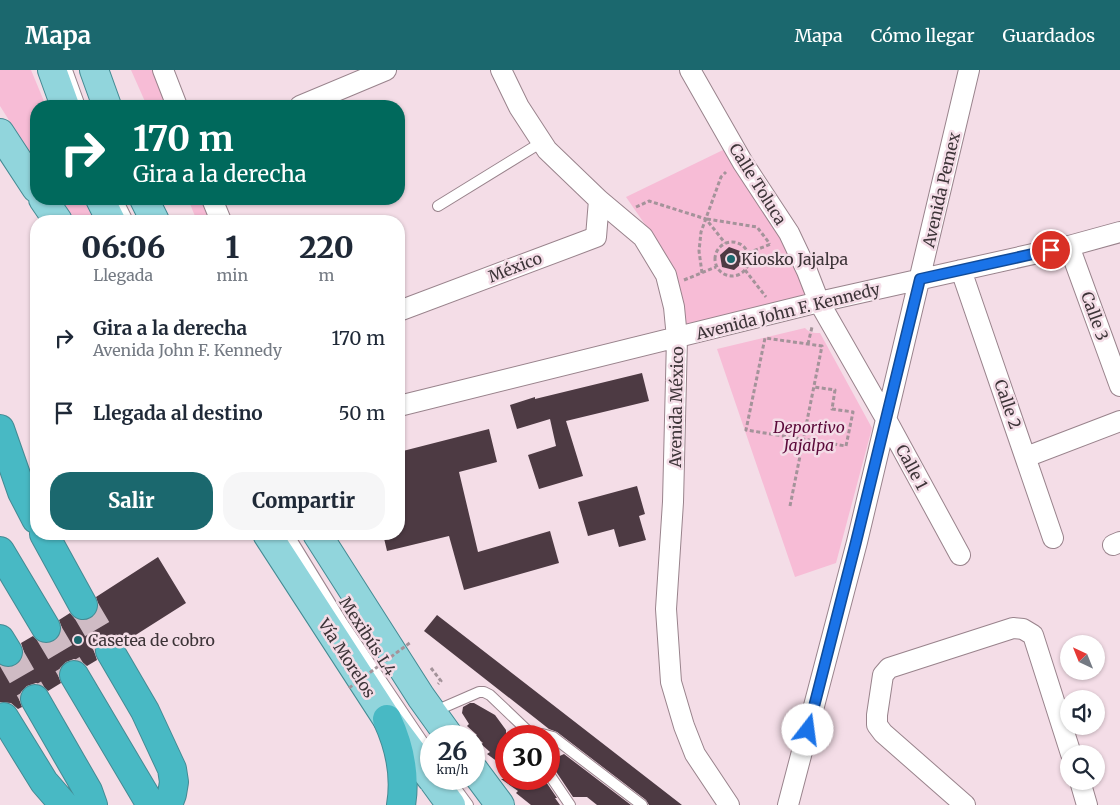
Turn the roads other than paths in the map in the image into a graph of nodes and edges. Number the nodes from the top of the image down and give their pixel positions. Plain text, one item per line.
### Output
1 (52, 70) edge
2 (67, 70) edge
3 (163, 70) edge
4 (386, 70) edge
5 (501, 70) edge
6 (690, 70) edge
7 (969, 70) edge
8 (63, 100) edge
9 (78, 100) edge
10 (175, 100) edge
11 (314, 100) edge
12 (0, 132) edge
13 (542, 142) junction
14 (30, 179) edge
15 (599, 200) junction
16 (438, 206) dead end
17 (1120, 232) edge
18 (1069, 246) junction
19 (962, 270) junction
20 (920, 279) junction
21 (818, 302) junction
22 (405, 309) edge
23 (677, 338) junction
24 (1120, 386) edge
25 (405, 405) edge
26 (886, 419) junction
27 (1120, 421) edge
28 (0, 429) edge
29 (1026, 457) junction
30 (0, 466) edge
31 (22, 492) junction
32 (30, 507) edge
33 (1053, 538) dead end
34 (47, 540) edge
35 (271, 540) edge
36 (292, 540) edge
37 (315, 541) edge
38 (0, 551) edge
39 (960, 554) dead end
40 (84, 605) tunnel mouth
41 (46, 628) tunnel mouth
42 (110, 652) tunnel mouth
43 (74, 675) tunnel mouth
44 (35, 699) tunnel mouth
45 (432, 712) junction
46 (4, 718) dead end
47 (387, 719) junction
48 (441, 725) edge
49 (521, 725) edge
50 (420, 738) edge
51 (560, 742) edge
52 (1068, 745) edge
53 (420, 763) edge
54 (485, 785) edge
55 (440, 790) edge
56 (457, 790) edge
57 (560, 790) edge
58 (1083, 790) edge
59 (725, 800) edge
60 (64, 805) edge
61 (93, 805) edge
62 (150, 805) edge
63 (168, 805) edge
64 (401, 805) edge
65 (451, 805) edge
66 (468, 805) edge
67 (500, 805) edge
68 (570, 805) edge
69 (642, 805) edge
70 (743, 805) edge
71 (788, 805) edge
72 (965, 805) edge
73 (1087, 805) edge

1 - 8 main road
2 - 9 lane
3 - 10 street
4 - 11 street
5 - 13 street, Avenida México
6 - 21 street, Calle Toluca
7 - 20 street, Avenida Pemex
12 - 14 main road
13 - 15 street, Avenida México
13 - 16 lane
15 - 22 street, México
15 - 23 street, Avenida México
17 - 18 street, Avenida John F. Kennedy
18 - 19 street, Avenida John F. Kennedy
18 - 24 street, Calle 3
19 - 20 street, Avenida John F. Kennedy
19 - 29 street, Calle 2
20 - 21 street, Avenida John F. Kennedy
20 - 26 street, Avenida Pemex
21 - 23 street, Avenida John F. Kennedy
21 - 26 street, Calle 1
23 - 25 street, Avenida John F. Kennedy
23 - 59 street, Avenida México
26 - 39 street, Calle 1
26 - 71 street, Avenida Pemex
27 - 29 street
28 - 31 highway
29 - 33 street, Calle 2
30 - 31 highway
31 - 32 highway
34 - 40 highway
35 - 47 main road, Vía Morelos
36 - 50 lane, Mexibús L4
37 - 45 main road
38 - 41 highway
42 - 63 highway
43 - 62 highway
44 - 61 highway
45 - 48 main road
45 - 49 lane
46 - 60 highway
47 - 53 main road, Vía Morelos
47 - 64 highway
51 - 69 lane
52 - 72 street
54 - 67 main road
55 - 65 main road, Vía Morelos
56 - 66 lane
57 - 68 lane
58 - 73 street
59 - 70 street, Avenida México

